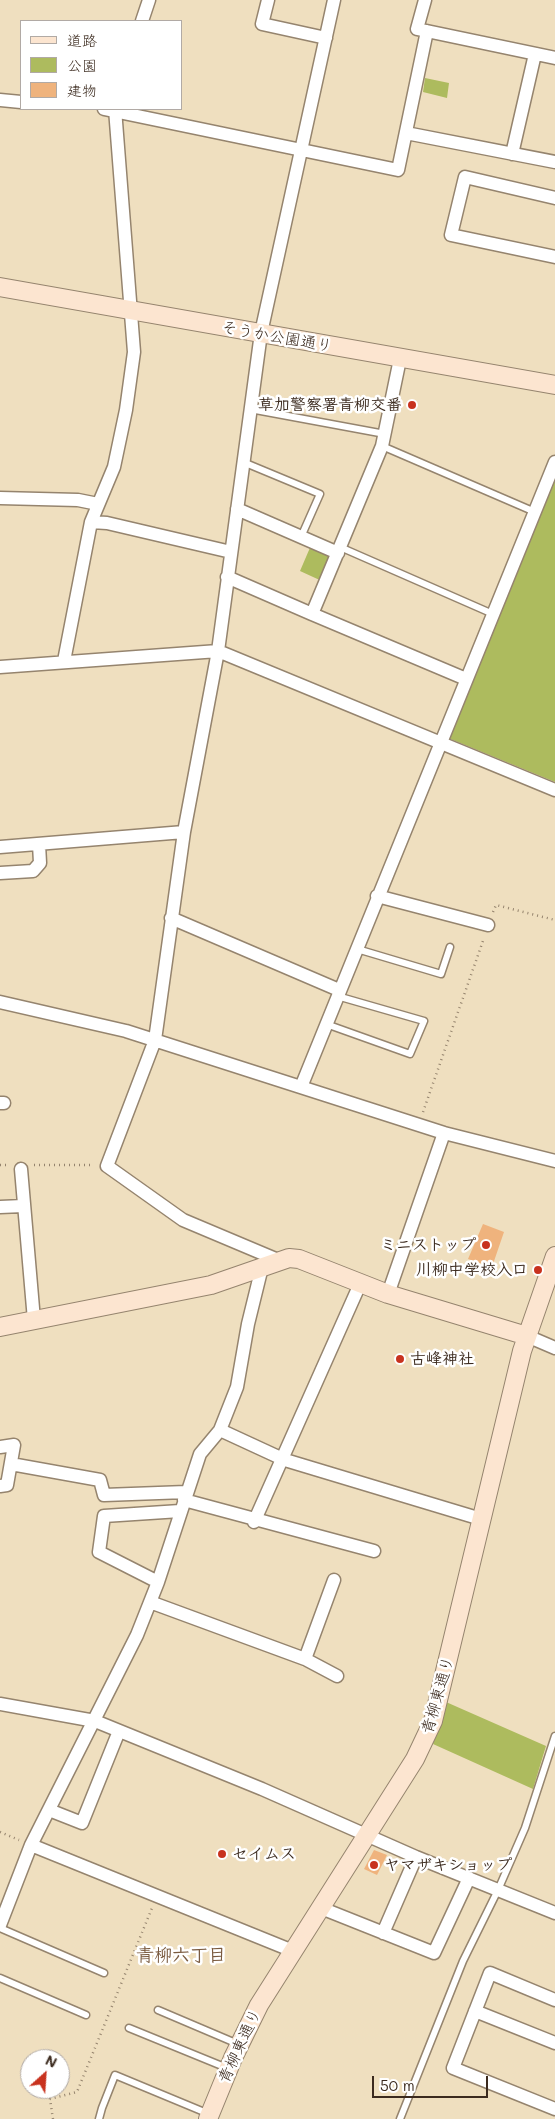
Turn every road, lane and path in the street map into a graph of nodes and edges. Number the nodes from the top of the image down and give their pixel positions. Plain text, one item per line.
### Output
1 (149, 0) edge
2 (268, 0) edge
3 (334, 0) edge
4 (425, 0) edge
5 (142, 20) edge
6 (427, 31) junction
7 (326, 38) junction
8 (535, 54) junction
9 (555, 58) edge
10 (0, 100) edge
11 (20, 102) edge
12 (111, 110) edge
13 (116, 110) edge
14 (406, 133) junction
15 (302, 150) junction
16 (512, 154) junction
17 (555, 162) edge
18 (555, 198) edge
19 (555, 257) edge
20 (0, 287) edge
21 (131, 312) junction
22 (261, 333) junction
23 (400, 359) junction
24 (555, 385) edge
25 (250, 409) junction
26 (384, 440) junction
27 (243, 462) junction
28 (555, 462) edge
29 (0, 498) edge
30 (98, 504) junction
31 (237, 509) junction
32 (536, 512) junction
33 (91, 522) junction
34 (301, 538) junction
35 (339, 550) junction
36 (231, 552) junction
37 (228, 578) junction
38 (312, 614) junction
39 (493, 614) junction
40 (218, 651) junction
41 (64, 662) junction
42 (0, 667) edge
43 (466, 679) junction
44 (440, 742) junction
45 (555, 790) edge
46 (184, 832) junction
47 (39, 844) junction
48 (0, 847) edge
49 (0, 873) edge
50 (377, 896) junction
51 (171, 918) junction
52 (555, 920) edge
53 (488, 925) junction
54 (450, 947) dead end
55 (356, 949) junction
56 (338, 993) junction
57 (0, 1002) edge
58 (326, 1024) junction
59 (155, 1040) junction
60 (301, 1087) junction
61 (418, 1125) junction
62 (444, 1133) junction
63 (555, 1161) edge
64 (0, 1165) edge
65 (107, 1165) junction
66 (20, 1166) junction
67 (23, 1206) junction
68 (0, 1207) edge
69 (555, 1256) edge
70 (270, 1264) junction
71 (360, 1284) junction
72 (388, 1294) junction
73 (34, 1320) junction
74 (0, 1327) edge
75 (526, 1336) junction
76 (555, 1348) edge
77 (220, 1430) junction
78 (0, 1447) edge
79 (282, 1458) junction
80 (11, 1464) junction
81 (0, 1486) edge
82 (184, 1501) junction
83 (481, 1519) junction
84 (255, 1520) junction
85 (374, 1551) dead end
86 (334, 1580) dead end
87 (158, 1582) junction
88 (150, 1602) junction
89 (305, 1659) junction
90 (336, 1676) dead end
91 (0, 1704) edge
92 (95, 1721) junction
93 (119, 1731) junction
94 (555, 1736) edge
95 (49, 1810) junction
96 (0, 1832) edge
97 (366, 1836) junction
98 (31, 1845) junction
99 (416, 1857) junction
100 (469, 1878) junction
101 (498, 1890) junction
102 (157, 1896) junction
103 (321, 1908) junction
104 (555, 1913) edge
105 (1, 1920) edge
106 (383, 1933) junction
107 (293, 1951) junction
108 (104, 1973) dead end
109 (0, 1978) edge
110 (555, 2000) edge
111 (158, 2010) dead end
112 (475, 2011) junction
113 (86, 2015) dead end
114 (129, 2028) dead end
115 (555, 2043) edge
116 (239, 2044) junction
117 (228, 2069) junction
118 (555, 2109) edge
119 (209, 2117) edge
120 (53, 2119) edge
121 (99, 2119) edge
122 (400, 2119) edge

1 - 5 street
2 - 7 street
3 - 7 street
4 - 6 street
6 - 8 street
6 - 14 street
7 - 15 street
8 - 9 street
8 - 16 street
10 - 11 street
12 - 21 street
13 - 15 street
14 - 15 street
14 - 16 street
15 - 22 street
16 - 17 street
18 - 19 street
20 - 21 street, そうか公園通り
21 - 22 street, そうか公園通り
21 - 30 street
22 - 23 street, そうか公園通り
22 - 25 street
23 - 24 street, そうか公園通り
23 - 26 street
25 - 26 lane
25 - 27 street
26 - 32 lane
26 - 35 street
27 - 31 street
27 - 34 lane
28 - 32 street
29 - 30 street
30 - 33 street
31 - 34 street
31 - 36 street
32 - 39 street
33 - 36 street
33 - 41 street
34 - 35 street
35 - 38 street
35 - 39 lane
36 - 37 street
37 - 38 street
37 - 40 street
38 - 43 street
39 - 43 street
40 - 41 street
40 - 44 street
40 - 46 street
41 - 42 street
43 - 44 street
44 - 45 street
44 - 50 street
46 - 47 street
46 - 51 street
47 - 48 street
47 - 49 street
50 - 53 street
50 - 55 street
51 - 56 street
51 - 59 street
52 - 53 path
53 - 61 path
54 - 55 lane
55 - 56 street
56 - 58 street
56 - 58 lane
57 - 59 street
58 - 60 street
59 - 60 street
59 - 65 street
60 - 61 street
61 - 62 street
62 - 63 street
62 - 72 street
64 - 66 path
65 - 66 path
65 - 70 street
66 - 67 street
67 - 68 street
67 - 73 street
69 - 75 street, 青柳東通り
70 - 71 street
70 - 73 street
70 - 77 street
71 - 72 street
71 - 79 street
72 - 75 street
73 - 74 street
75 - 76 street
75 - 83 street, 青柳東通り
77 - 79 street
77 - 82 street
78 - 80 street
79 - 83 street
79 - 84 street
80 - 81 street
80 - 82 street
82 - 84 street
82 - 87 street
82 - 87 street
83 - 97 street, 青柳東通り
84 - 85 street
86 - 89 street
87 - 88 street
88 - 89 street
88 - 92 street
89 - 90 street
91 - 92 street
92 - 93 street
92 - 95 street
93 - 95 street
93 - 97 street
94 - 101 lane
95 - 98 street
96 - 98 path
97 - 99 street
97 - 103 street, 青柳東通り
98 - 102 street
98 - 105 street
99 - 100 street
99 - 106 street
100 - 101 street
100 - 106 street
101 - 104 street
101 - 122 lane
102 - 107 street
102 - 120 path
103 - 106 street
103 - 107 street, 青柳東通り
105 - 108 lane
107 - 116 street, 青柳東通り
109 - 113 lane
110 - 112 street
111 - 116 lane
112 - 115 street
112 - 118 street
114 - 117 lane
116 - 117 street, 青柳東通り
117 - 119 street, 青柳東通り
119 - 121 lane

